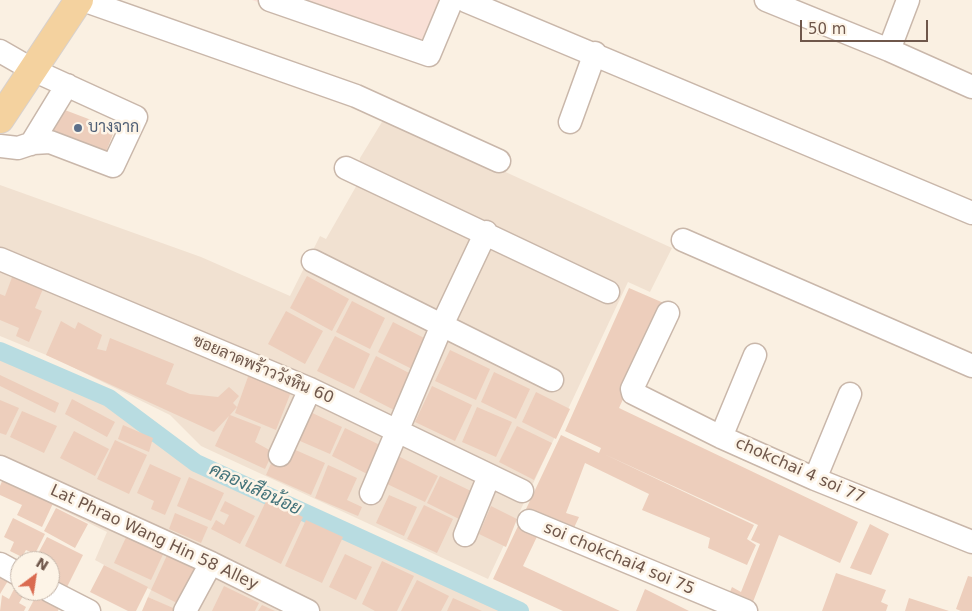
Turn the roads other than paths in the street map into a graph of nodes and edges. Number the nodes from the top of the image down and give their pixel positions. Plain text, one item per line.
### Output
1 (81, 0) edge
2 (270, 0) edge
3 (452, 0) edge
4 (766, 0) edge
5 (908, 0) edge
6 (466, 1) edge
7 (889, 50) junction
8 (595, 53) junction
9 (11, 63) edge
10 (67, 85) junction
11 (972, 87) edge
12 (0, 119) edge
13 (570, 122) dead end
14 (30, 144) junction
15 (0, 146) edge
16 (500, 161) dead end
17 (346, 168) dead end
18 (972, 212) edge
19 (486, 232) junction
20 (683, 240) dead end
21 (0, 259) edge
22 (314, 261) dead end
23 (608, 292) dead end
24 (668, 313) dead end
25 (442, 325) junction
26 (755, 355) dead end
27 (972, 366) edge
28 (552, 380) dead end
29 (310, 389) junction
30 (850, 394) dead end
31 (398, 430) junction
32 (721, 437) junction
33 (280, 455) dead end
34 (0, 467) edge
35 (490, 476) junction
36 (815, 479) junction
37 (522, 491) dead end
38 (371, 493) dead end
39 (529, 521) dead end
40 (465, 535) dead end
41 (972, 542) edge
42 (211, 563) junction
43 (60, 596) edge
44 (742, 610) edge
45 (89, 611) edge
46 (185, 611) edge
47 (306, 611) edge

1 - 9 main road
1 - 16 street
2 - 3 street
4 - 7 street
5 - 7 street
6 - 8 street
7 - 11 street
8 - 13 street
8 - 18 street
9 - 10 street
9 - 12 main road
10 - 14 street
10 - 14 street
14 - 15 street
17 - 19 street
19 - 23 street
19 - 25 street
20 - 27 street
21 - 29 street, ซอยลาดพร้าววังหิน 60
22 - 25 street
24 - 32 street, chokchai 4 soi 77
25 - 28 street
25 - 31 street
26 - 32 street
29 - 31 street, ซอยลาดพร้าววังหิน 60
29 - 33 street
30 - 36 street
31 - 35 street, ซอยลาดพร้าววังหิน 60
31 - 38 street
32 - 36 street, chokchai 4 soi 77
34 - 42 street, Lat Phrao Wang Hin 58 Alley
35 - 37 street, ซอยลาดพร้าววังหิน 60
35 - 40 street
36 - 41 street, chokchai 4 soi 77
39 - 44 street, soi chokchai4 soi 75
42 - 46 street
42 - 47 street, Lat Phrao Wang Hin 58 Alley
43 - 45 street

